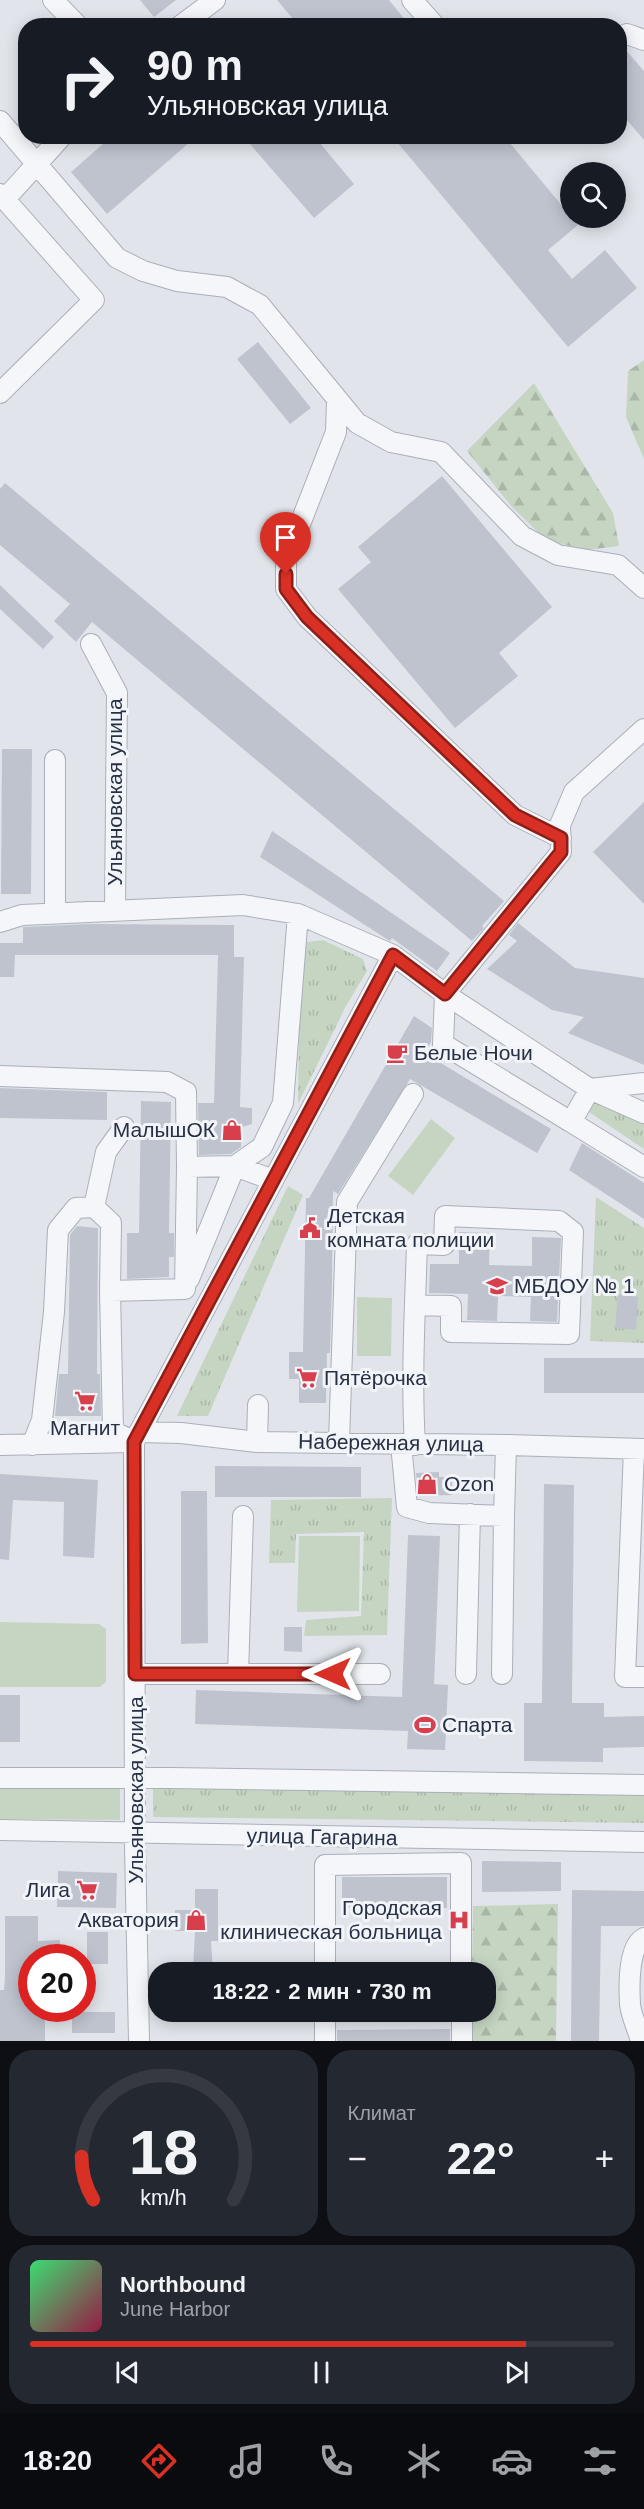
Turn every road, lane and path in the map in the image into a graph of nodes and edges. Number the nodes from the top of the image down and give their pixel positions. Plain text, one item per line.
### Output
1 (53, 0) edge
2 (215, 0) edge
3 (412, 0) edge
4 (70, 18) edge
5 (191, 18) edge
6 (428, 18) edge
7 (627, 34) edge
8 (644, 40) edge
9 (0, 121) edge
10 (18, 142) edge
11 (20, 144) edge
12 (55, 144) edge
13 (38, 165) junction
14 (2, 197) edge
15 (0, 393) edge
16 (337, 400) junction
17 (644, 588) edge
18 (92, 644) dead end
19 (644, 729) edge
20 (55, 760) dead end
21 (561, 838) junction
22 (115, 910) junction
23 (56, 913) junction
24 (298, 914) junction
25 (0, 922) edge
26 (393, 955) junction
27 (445, 994) junction
28 (0, 1076) edge
29 (644, 1083) edge
30 (590, 1089) junction
31 (413, 1094) dead end
32 (644, 1113) edge
33 (571, 1122) junction
34 (124, 1127) dead end
35 (235, 1166) junction
36 (187, 1167) junction
37 (644, 1167) edge
38 (273, 1180) junction
39 (94, 1207) junction
40 (185, 1289) junction
41 (110, 1291) junction
42 (415, 1305) junction
43 (200, 1315) junction
44 (258, 1405) dead end
45 (136, 1437) junction
46 (257, 1442) junction
47 (339, 1442) junction
48 (0, 1445) edge
49 (32, 1445) junction
50 (408, 1445) junction
51 (506, 1445) junction
52 (639, 1449) edge
53 (470, 1514) junction
54 (243, 1516) dead end
55 (504, 1516) junction
56 (135, 1674) junction
57 (238, 1674) junction
58 (380, 1674) dead end
59 (466, 1674) dead end
60 (501, 1674) dead end
61 (644, 1677) edge
62 (0, 1778) edge
63 (135, 1779) junction
64 (644, 1785) edge
65 (0, 1830) edge
66 (135, 1832) junction
67 (644, 1842) edge
68 (644, 1938) edge
69 (325, 1962) edge
70 (461, 1962) edge
71 (325, 2022) edge
72 (462, 2022) edge
73 (139, 2041) edge
74 (325, 2041) edge
75 (462, 2041) edge
76 (640, 2041) edge

1 - 4 street
2 - 5 street
3 - 6 street
7 - 8 street
9 - 10 street
11 - 13 street
12 - 13 street
13 - 14 street
13 - 16 street
14 - 15 street
16 - 17 street
16 - 21 street
18 - 22 street, Ульяновская улица
19 - 21 street
20 - 23 street
21 - 27 street
22 - 23 street
22 - 24 street
23 - 25 street
24 - 26 street
24 - 35 street
26 - 27 street
26 - 38 street, Ульяновская улица
27 - 30 street
27 - 33 street
28 - 36 street
29 - 30 street
30 - 32 street
30 - 33 street
31 - 47 street
33 - 37 street
34 - 39 street
35 - 36 street
35 - 38 street
35 - 40 street
36 - 40 street
38 - 43 street, Ульяновская улица
39 - 41 street
39 - 49 street
40 - 41 street
40 - 43 street
41 - 45 street
42 - 42 street
42 - 50 street
43 - 45 street, Ульяновская улица
44 - 46 street
45 - 46 street, Набережная улица
45 - 49 street, Набережная улица
45 - 56 street, Ульяновская улица
46 - 47 street, Набережная улица
47 - 50 street, Набережная улица
48 - 49 street, Набережная улица
50 - 51 street, Набережная улица
50 - 53 street
51 - 52 street, Набережная улица
51 - 55 street
52 - 61 street
53 - 55 street
53 - 59 street
54 - 57 street
55 - 60 street
56 - 57 street
56 - 63 street, Ульяновская улица
57 - 58 street
62 - 63 street
63 - 64 street
63 - 66 street, Ульяновская улица
65 - 66 street, улица Гагарина
66 - 67 street, улица Гагарина
66 - 73 street, Ульяновская улица
68 - 76 street
69 - 70 street
71 - 74 street
72 - 75 street

